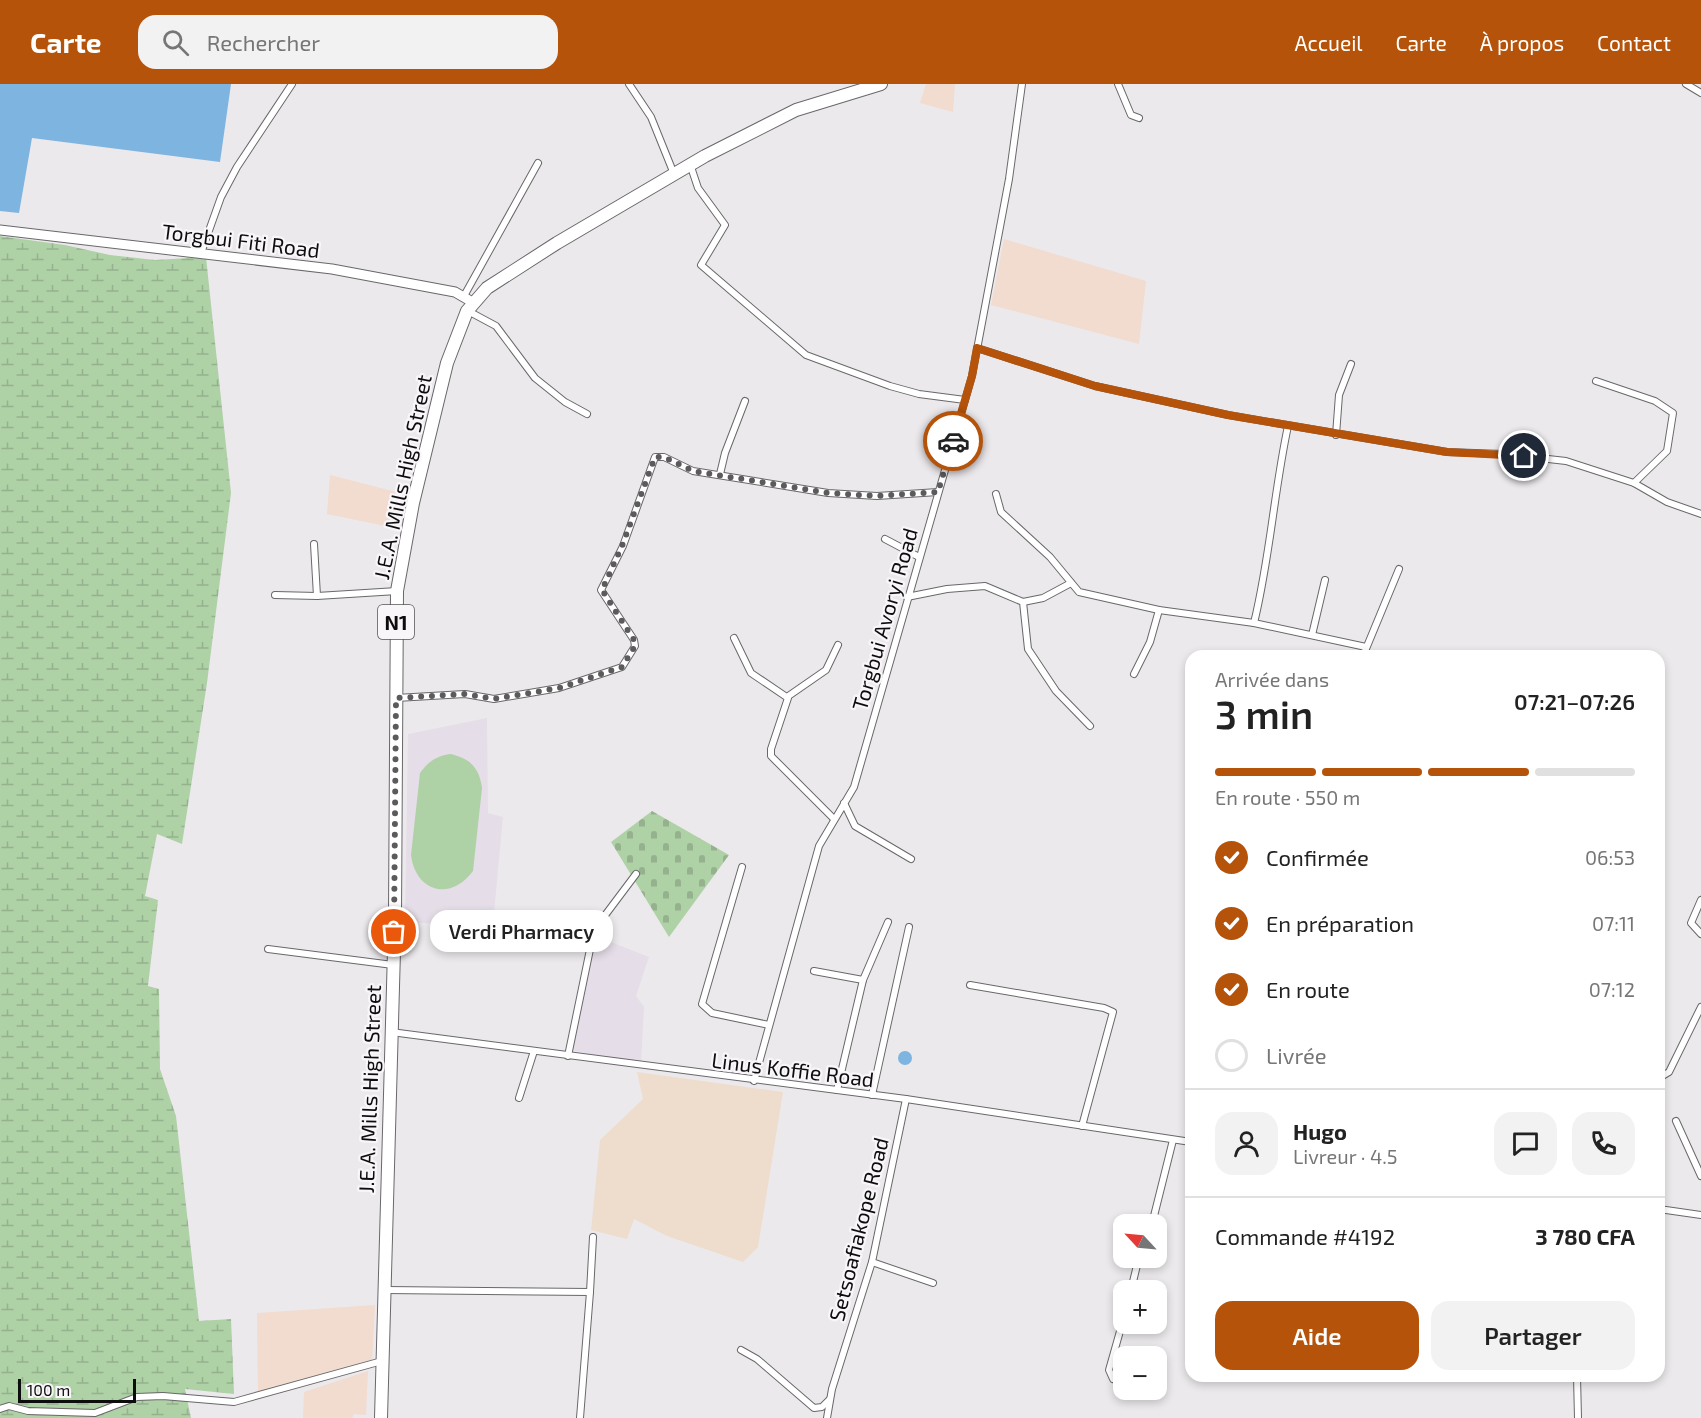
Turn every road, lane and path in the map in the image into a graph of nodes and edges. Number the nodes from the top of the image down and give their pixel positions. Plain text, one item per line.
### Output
1 (292, 84) edge
2 (629, 84) edge
3 (881, 84) edge
4 (1022, 84) edge
5 (1118, 84) edge
6 (1686, 84) edge
7 (1701, 93) edge
8 (1139, 118) dead end
9 (537, 163) dead end
10 (690, 164) junction
11 (674, 174) junction
12 (0, 230) edge
13 (201, 253) junction
14 (468, 303) junction
15 (977, 348) junction
16 (1351, 364) dead end
17 (1596, 381) dead end
18 (965, 400) junction
19 (745, 401) dead end
20 (587, 414) dead end
21 (1288, 426) junction
22 (1336, 435) junction
23 (720, 474) junction
24 (1634, 483) junction
25 (938, 492) junction
26 (996, 494) dead end
27 (1701, 514) edge
28 (885, 539) dead end
29 (315, 544) dead end
30 (919, 557) junction
31 (1399, 569) dead end
32 (1325, 580) dead end
33 (1071, 583) junction
34 (397, 591) junction
35 (275, 595) dead end
36 (317, 596) junction
37 (907, 597) junction
38 (1023, 602) junction
39 (1159, 610) junction
40 (1254, 623) junction
41 (1312, 635) junction
42 (734, 638) dead end
43 (838, 645) dead end
44 (1366, 647) junction
45 (1365, 650) edge
46 (1134, 674) dead end
47 (788, 697) junction
48 (396, 698) junction
49 (1090, 726) dead end
50 (844, 803) junction
51 (834, 819) junction
52 (911, 859) dead end
53 (742, 867) dead end
54 (636, 874) dead end
55 (1701, 900) edge
56 (888, 922) dead end
57 (909, 927) dead end
58 (1701, 934) edge
59 (268, 949) dead end
60 (393, 964) junction
61 (814, 971) dead end
62 (863, 980) junction
63 (970, 985) dead end
64 (1701, 1007) edge
65 (769, 1025) junction
66 (390, 1032) junction
67 (534, 1051) junction
68 (568, 1056) junction
69 (1665, 1074) edge
70 (754, 1081) junction
71 (837, 1090) junction
72 (872, 1095) junction
73 (519, 1098) dead end
74 (906, 1099) junction
75 (1676, 1121) dead end
76 (1082, 1126) junction
77 (1173, 1140) junction
78 (1185, 1141) edge
79 (1701, 1176) edge
80 (1665, 1210) edge
81 (1154, 1214) edge
82 (1701, 1215) edge
83 (593, 1237) dead end
84 (872, 1262) junction
85 (933, 1283) dead end
86 (384, 1290) junction
87 (590, 1292) junction
88 (741, 1350) dead end
89 (1113, 1356) edge
90 (383, 1360) junction
91 (1113, 1379) dead end
92 (1577, 1382) edge
93 (829, 1400) junction
94 (0, 1409) edge
95 (381, 1418) edge
96 (580, 1418) edge
97 (827, 1418) edge
98 (1578, 1418) edge

1 - 13 street
2 - 11 street
3 - 10 highway, J.E.A. Mills High Street / N1
4 - 15 street, Torgbui Avoryi Road
5 - 8 street
6 - 7 street
9 - 14 street
10 - 11 highway, J.E.A. Mills High Street / N1
10 - 18 street
11 - 14 highway, J.E.A. Mills High Street / N1
12 - 13 street, Torgbui Fiti Road
13 - 14 street, Torgbui Fiti Road
14 - 20 street
14 - 34 highway, J.E.A. Mills High Street / N1
15 - 18 street, Torgbui Avoryi Road
15 - 21 street
16 - 22 street
17 - 24 street
18 - 25 street, Torgbui Avoryi Road
19 - 23 street
21 - 22 street
21 - 40 street
22 - 24 street
23 - 25 street
23 - 48 street
24 - 27 street
25 - 30 street, Torgbui Avoryi Road
26 - 33 street
28 - 30 street
29 - 36 street
30 - 37 street, Torgbui Avoryi Road
31 - 44 street
32 - 41 street
33 - 38 street
33 - 39 street
34 - 36 street
34 - 48 highway, J.E.A. Mills High Street / N1
35 - 36 street
37 - 38 street
37 - 50 street, Torgbui Avoryi Road
38 - 49 street
39 - 40 street
39 - 46 street
40 - 41 street
41 - 44 street
42 - 47 street
43 - 47 street
44 - 45 street
47 - 51 street
48 - 60 highway, J.E.A. Mills High Street / N1
50 - 51 street, Torgbui Avoryi Road
50 - 52 street
51 - 65 street, Torgbui Avoryi Road
53 - 65 street
54 - 68 street
55 - 58 street
56 - 62 street
57 - 72 street
59 - 60 street
60 - 66 highway, J.E.A. Mills High Street / N1
61 - 62 street
62 - 71 street
63 - 76 street
64 - 69 street
65 - 70 street, Torgbui Avoryi Road
66 - 67 street, Linus Koffie Road
66 - 86 highway, J.E.A. Mills High Street / N1
67 - 68 street, Linus Koffie Road
67 - 73 street
68 - 70 street, Linus Koffie Road
70 - 71 street, Linus Koffie Road
71 - 72 street, Linus Koffie Road
72 - 74 street, Linus Koffie Road
74 - 76 street, Linus Koffie Road
74 - 84 street, Setsoafiakope Road
75 - 79 street
76 - 77 street, Linus Koffie Road
77 - 78 street, Linus Koffie Road
77 - 81 street
80 - 82 street
83 - 87 street
84 - 85 street
84 - 93 street, Setsoafiakope Road
86 - 87 street
86 - 90 highway, J.E.A. Mills High Street / N1
87 - 96 street
88 - 93 street
89 - 91 street
90 - 94 street
90 - 95 highway, J.E.A. Mills High Street / N1
92 - 98 street
93 - 97 street, Setsoafiakope Road

